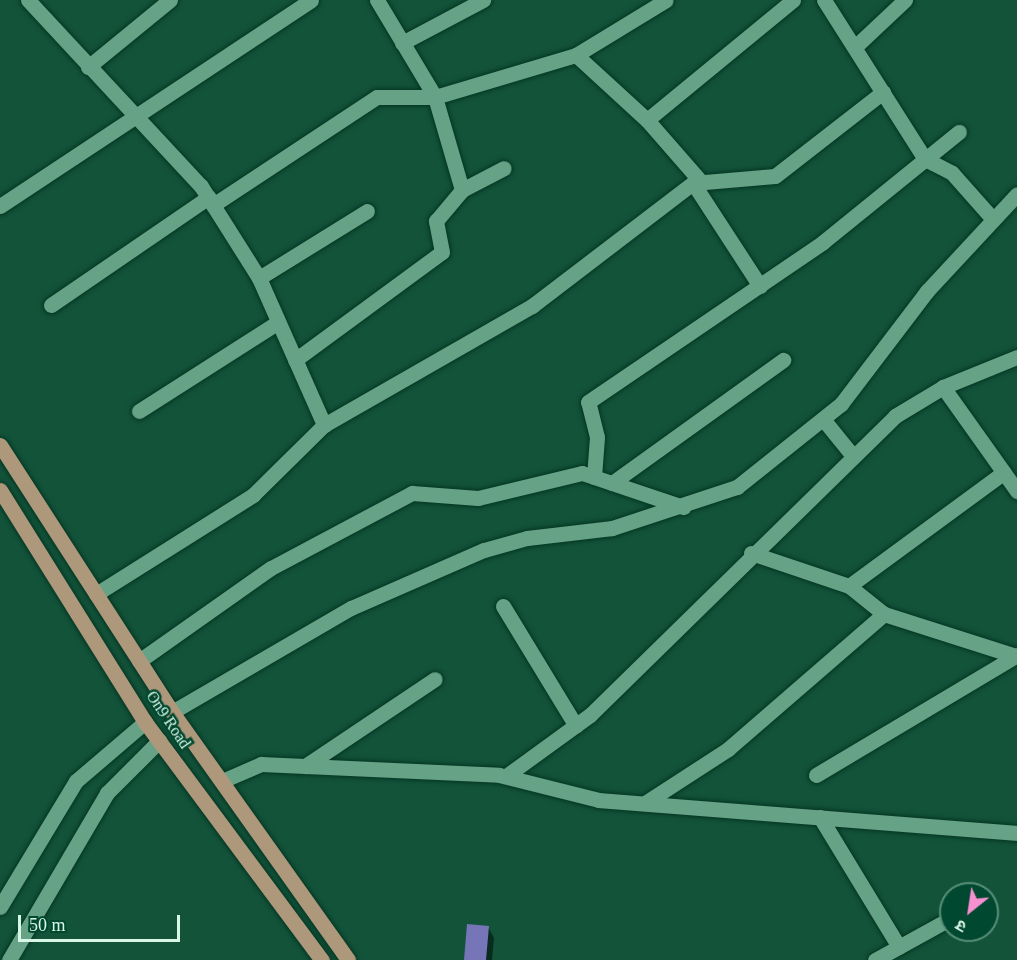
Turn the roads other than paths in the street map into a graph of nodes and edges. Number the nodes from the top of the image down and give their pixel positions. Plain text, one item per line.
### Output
1 (28, 0) edge
2 (170, 0) edge
3 (311, 0) edge
4 (377, 0) edge
5 (483, 0) edge
6 (666, 0) edge
7 (793, 0) edge
8 (824, 0) edge
9 (905, 0) edge
10 (402, 43) junction
11 (857, 45) junction
12 (576, 55) junction
13 (88, 67) junction
14 (883, 92) junction
15 (435, 97) junction
16 (137, 116) junction
17 (647, 120) junction
18 (959, 132) dead end
19 (925, 159) junction
20 (504, 168) dead end
21 (697, 182) junction
22 (462, 190) junction
23 (1017, 194) edge
24 (211, 201) junction
25 (0, 206) edge
26 (367, 212) dead end
27 (992, 218) junction
28 (259, 278) junction
29 (760, 286) junction
30 (51, 305) dead end
31 (278, 322) junction
32 (1017, 357) edge
33 (295, 360) junction
34 (783, 360) dead end
35 (943, 387) junction
36 (139, 411) dead end
37 (823, 419) junction
38 (324, 426) junction
39 (0, 445) edge
40 (853, 456) junction
41 (1004, 472) junction
42 (594, 477) junction
43 (612, 483) junction
44 (0, 490) edge
45 (1017, 491) edge
46 (683, 507) junction
47 (751, 553) junction
48 (849, 586) junction
49 (96, 594) junction
50 (503, 606) dead end
51 (884, 614) junction
52 (1016, 655) edge
53 (139, 661) junction
54 (435, 679) dead end
55 (172, 712) junction
56 (145, 722) junction
57 (576, 726) junction
58 (159, 741) junction
59 (305, 766) junction
60 (816, 775) dead end
61 (506, 776) junction
62 (222, 781) junction
63 (645, 803) junction
64 (820, 817) junction
65 (1017, 833) edge
66 (0, 907) edge
67 (939, 925) edge
68 (899, 947) junction
69 (9, 960) edge
70 (322, 960) edge
71 (348, 960) edge
72 (875, 960) edge

1 - 13 street
2 - 13 street
3 - 16 street
4 - 10 street
5 - 10 street
6 - 12 street
7 - 17 street
8 - 11 street
9 - 11 street
10 - 15 street
11 - 14 street
12 - 15 street
12 - 17 street
13 - 16 street
14 - 19 street
14 - 21 street
15 - 22 street
15 - 24 street
16 - 24 street
16 - 25 street
17 - 21 street
18 - 19 street
19 - 27 street
19 - 29 street
20 - 22 street
21 - 29 street
21 - 38 street
22 - 33 street
23 - 27 street
24 - 28 street
24 - 30 street
26 - 28 street
27 - 37 street
28 - 31 street
29 - 42 street
31 - 33 street
31 - 36 street
32 - 35 street
33 - 38 street
34 - 43 street
35 - 40 street
35 - 41 street
37 - 40 street
37 - 46 street
38 - 49 street
39 - 49 main road
40 - 47 street
41 - 45 street
41 - 48 street
42 - 43 street
42 - 53 street
43 - 46 street
44 - 56 main road, On9 Road
46 - 55 street
47 - 48 street
47 - 57 street
48 - 51 street
49 - 53 main road
50 - 57 street
51 - 52 street
51 - 63 street
52 - 60 street
53 - 55 main road
54 - 59 street
55 - 62 main road
56 - 58 main road, On9 Road
56 - 66 street
57 - 61 street
58 - 69 street
58 - 70 main road, On9 Road
59 - 61 street
59 - 62 street
61 - 63 street
62 - 71 main road
63 - 64 street
64 - 65 street
64 - 68 street
67 - 68 street
68 - 72 street

